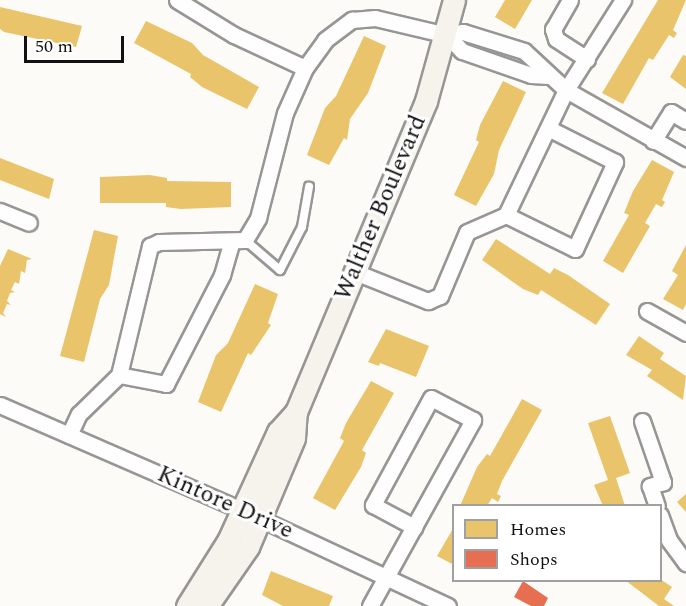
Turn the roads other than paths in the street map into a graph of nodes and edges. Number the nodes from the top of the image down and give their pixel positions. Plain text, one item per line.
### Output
1 (177, 0) edge
2 (454, 0) edge
3 (570, 0) edge
4 (623, 0) edge
5 (447, 36) junction
6 (587, 59) junction
7 (305, 68) junction
8 (566, 90) junction
9 (686, 121) edge
10 (548, 128) junction
11 (653, 141) junction
12 (686, 159) edge
13 (309, 187) dead end
14 (0, 211) edge
15 (506, 215) junction
16 (29, 223) dead end
17 (239, 241) junction
18 (355, 272) junction
19 (647, 311) dead end
20 (686, 333) edge
21 (119, 375) junction
22 (0, 405) edge
23 (642, 421) dead end
24 (69, 435) junction
25 (656, 504) edge
26 (252, 515) junction
27 (662, 521) edge
28 (414, 527) junction
29 (686, 563) edge
30 (387, 576) junction
31 (187, 606) edge
32 (207, 606) edge
33 (370, 606) edge
34 (447, 606) edge

1 - 7 street
2 - 5 main road, Walther Boulevard
3 - 6 street
4 - 6 street
5 - 7 street
5 - 8 street
5 - 18 main road, Walther Boulevard
6 - 8 street
7 - 17 street
8 - 10 street
8 - 11 street
9 - 11 street
10 - 15 street
10 - 15 street
11 - 12 street
13 - 17 lane
14 - 16 street
15 - 18 street
17 - 21 street
17 - 21 street
18 - 26 main road, Walther Boulevard
19 - 20 street
21 - 24 street
22 - 24 street, Kintore Drive
23 - 25 street
24 - 26 street, Kintore Drive
26 - 30 street, Kintore Drive
26 - 31 main road, Walther Boulevard
26 - 32 main road, Walther Boulevard
27 - 29 street
28 - 28 street
28 - 30 street
30 - 33 street
30 - 34 street, Kintore Drive

